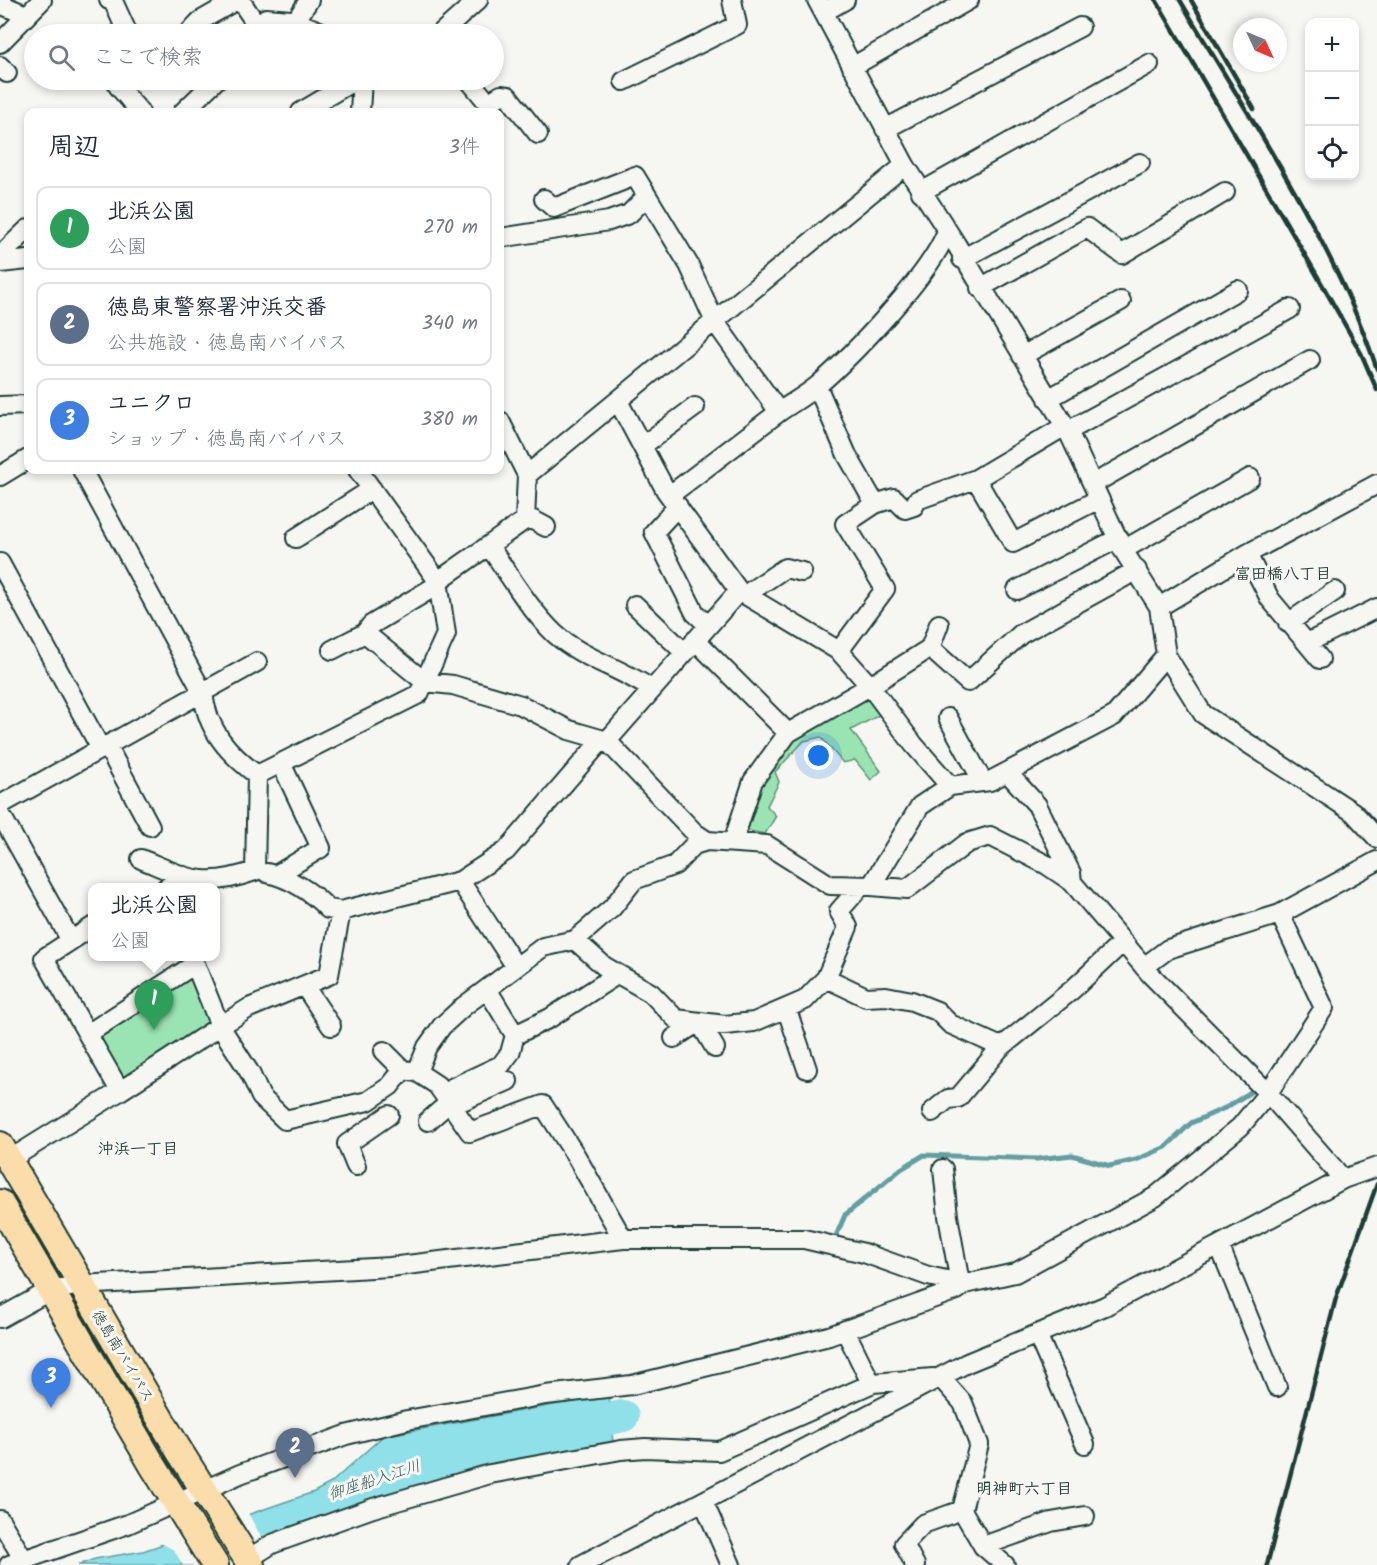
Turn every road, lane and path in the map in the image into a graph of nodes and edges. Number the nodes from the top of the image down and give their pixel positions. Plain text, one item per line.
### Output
1 (42, 0) edge
2 (109, 0) edge
3 (238, 0) edge
4 (309, 0) edge
5 (478, 0) edge
6 (732, 0) edge
7 (845, 0) edge
8 (969, 0) edge
9 (0, 4) edge
10 (820, 6) edge
11 (26, 15) junction
12 (295, 22) junction
13 (123, 24) edge
14 (197, 24) edge
15 (252, 24) edge
16 (262, 24) edge
17 (300, 24) edge
18 (451, 24) edge
19 (1080, 27) dead end
20 (0, 43) edge
21 (1149, 64) dead end
22 (852, 67) junction
23 (624, 81) dead end
24 (121, 90) edge
25 (206, 90) edge
26 (335, 90) edge
27 (354, 90) edge
28 (477, 90) edge
29 (136, 108) edge
30 (187, 108) edge
31 (307, 108) edge
32 (359, 108) edge
33 (885, 129) junction
34 (538, 134) dead end
35 (1140, 164) dead end
36 (904, 165) junction
37 (921, 192) junction
38 (1225, 192) dead end
39 (647, 196) junction
40 (544, 199) dead end
41 (946, 231) junction
42 (24, 233) edge
43 (504, 237) edge
44 (940, 249) junction
45 (0, 256) edge
46 (962, 258) junction
47 (24, 260) edge
48 (0, 263) edge
49 (980, 288) junction
50 (1238, 291) dead end
51 (1121, 301) dead end
52 (1290, 309) dead end
53 (715, 322) junction
54 (1022, 356) junction
55 (1310, 360) dead end
56 (817, 386) junction
57 (1048, 399) junction
58 (618, 401) junction
59 (24, 405) edge
60 (0, 406) edge
61 (695, 407) dead end
62 (779, 412) junction
63 (1066, 428) junction
64 (504, 429) edge
65 (723, 443) dead end
66 (642, 446) junction
67 (24, 461) edge
68 (84, 474) edge
69 (361, 474) edge
70 (0, 476) edge
71 (527, 476) junction
72 (1250, 478) dead end
73 (976, 479) junction
74 (1377, 484) edge
75 (372, 489) junction
76 (1096, 491) junction
77 (670, 496) junction
78 (875, 504) junction
79 (525, 520) junction
80 (546, 527) dead end
81 (296, 538) dead end
82 (1121, 544) junction
83 (489, 546) junction
84 (1247, 554) junction
85 (0, 563) edge
86 (1137, 570) junction
87 (802, 572) dead end
88 (438, 582) junction
89 (1017, 590) dead end
90 (1335, 591) dead end
91 (742, 593) junction
92 (635, 605) dead end
93 (1159, 607) junction
94 (1377, 608) edge
95 (1288, 623) junction
96 (939, 624) dead end
97 (708, 625) junction
98 (365, 633) junction
99 (1307, 643) junction
100 (689, 646) junction
101 (930, 648) junction
102 (332, 650) dead end
103 (839, 651) junction
104 (1166, 655) junction
105 (1320, 659) dead end
106 (258, 662) dead end
107 (425, 682) junction
108 (870, 687) junction
109 (651, 689) junction
110 (203, 693) junction
111 (948, 718) dead end
112 (788, 733) junction
113 (604, 741) junction
114 (104, 748) junction
115 (282, 765) junction
116 (1007, 772) junction
117 (257, 775) junction
118 (982, 782) junction
119 (950, 786) junction
120 (0, 806) edge
121 (0, 813) edge
122 (150, 826) dead end
123 (1377, 838) edge
124 (707, 841) junction
125 (734, 842) junction
126 (141, 859) dead end
127 (1377, 861) edge
128 (255, 871) junction
129 (276, 875) junction
130 (186, 877) junction
131 (460, 881) junction
132 (1072, 882) junction
133 (175, 883) edge
134 (866, 886) junction
135 (341, 911) junction
136 (1280, 914) junction
137 (88, 930) edge
138 (70, 939) junction
139 (574, 940) junction
140 (1122, 943) junction
141 (516, 967) junction
142 (1144, 967) junction
143 (618, 974) junction
144 (826, 978) junction
145 (305, 987) junction
146 (487, 989) junction
147 (787, 1010) junction
148 (699, 1023) junction
149 (219, 1026) junction
150 (330, 1026) dead end
151 (89, 1033) junction
152 (515, 1035) junction
153 (674, 1038) dead end
154 (1001, 1047) junction
155 (716, 1048) dead end
156 (384, 1051) dead end
157 (807, 1070) dead end
158 (410, 1071) junction
159 (508, 1081) dead end
160 (120, 1091) junction
161 (1268, 1093) junction
162 (448, 1100) junction
163 (352, 1104) junction
164 (932, 1112) dead end
165 (389, 1114) dead end
166 (428, 1121) dead end
167 (369, 1129) junction
168 (5, 1152) edge
169 (356, 1166) dead end
170 (1377, 1167) edge
171 (943, 1169) dead end
172 (1343, 1179) junction
173 (0, 1203) edge
174 (623, 1239) junction
175 (1219, 1245) junction
176 (963, 1283) junction
177 (81, 1285) junction
178 (51, 1290) junction
179 (0, 1318) edge
180 (845, 1330) junction
181 (1037, 1334) junction
182 (939, 1377) junction
183 (871, 1383) junction
184 (1277, 1388) dead end
185 (1084, 1444) dead end
186 (205, 1489) junction
187 (703, 1501) junction
188 (176, 1502) junction
189 (962, 1510) junction
190 (1085, 1516) dead end
191 (0, 1520) edge
192 (983, 1546) junction
193 (247, 1558) edge
194 (16, 1563) edge
195 (214, 1564) edge
196 (581, 1565) edge
197 (731, 1565) edge
198 (915, 1565) edge
199 (1005, 1565) edge

1 - 11 street
2 - 13 street
3 - 14 street
3 - 15 street
4 - 12 street
5 - 18 street
6 - 23 street
7 - 10 street
8 - 22 street
9 - 11 street
10 - 22 street
11 - 20 street
12 - 16 street
12 - 17 street
19 - 33 street
21 - 37 street
22 - 33 street
24 - 29 street
25 - 30 street
26 - 31 street
27 - 32 street
28 - 34 street
33 - 36 street
35 - 46 street
36 - 37 street
36 - 53 street
37 - 41 street
38 - 49 street
39 - 40 street
39 - 43 street
39 - 53 street
41 - 44 street
41 - 46 street
42 - 45 street
44 - 46 street
44 - 56 street
46 - 49 street
47 - 48 street
49 - 54 street
50 - 57 street
51 - 54 street
52 - 63 street
53 - 58 street
53 - 62 street
54 - 57 street
55 - 76 street
56 - 62 street
56 - 78 street
57 - 63 street
58 - 66 street
58 - 71 street
59 - 60 street
61 - 66 street
62 - 77 street
63 - 73 street
63 - 76 street
64 - 71 street
65 - 77 street
66 - 77 street
67 - 70 street
68 - 110 street
69 - 75 street
71 - 79 street
72 - 82 street
73 - 76 street
73 - 78 street
74 - 84 street
75 - 81 street
75 - 88 street
76 - 82 street
77 - 91 street
77 - 97 street
78 - 103 street
79 - 80 street
79 - 83 street
82 - 86 street
82 - 89 street
83 - 88 street
83 - 109 street
84 - 93 street
84 - 95 street
85 - 114 street
86 - 93 street
86 - 101 street
87 - 91 street
88 - 98 street
88 - 107 street
90 - 95 street
91 - 97 street
91 - 103 street
92 - 100 street
93 - 104 street
94 - 99 street
95 - 99 street
96 - 101 street
97 - 100 street
98 - 102 street
98 - 107 street
99 - 105 street
100 - 109 street
100 - 112 street
101 - 108 street
103 - 108 street
104 - 116 street
104 - 123 street
106 - 110 street
107 - 113 street
107 - 115 street
108 - 112 street
108 - 119 street
109 - 113 street
110 - 114 street
110 - 117 street
111 - 118 street
112 - 125 street
113 - 124 street
113 - 131 street
114 - 120 street
114 - 122 street
115 - 117 street
115 - 129 street
116 - 118 street
116 - 132 street
117 - 128 street
118 - 119 street
119 - 134 street
121 - 138 street
124 - 125 street
124 - 139 street
125 - 134 street
126 - 130 street
127 - 136 street
128 - 129 street
128 - 130 street
129 - 135 street
130 - 133 street
131 - 135 street
131 - 141 street
132 - 134 street
132 - 140 street
134 - 144 street
135 - 145 street
136 - 142 street
136 - 161 street
137 - 138 street
138 - 151 street
139 - 141 street
139 - 143 street
140 - 142 street
140 - 154 street
141 - 146 street
142 - 161 street
143 - 148 street
143 - 152 street
144 - 147 street
144 - 154 street
145 - 149 street
145 - 150 street
146 - 152 street
146 - 158 street
147 - 148 street
147 - 157 street
148 - 153 street
148 - 155 street
149 - 151 street
149 - 160 street
149 - 163 street
151 - 160 street
152 - 162 street
154 - 164 street
156 - 158 street
158 - 162 street
158 - 163 street
159 - 162 street
160 - 168 street
161 - 172 street
161 - 176 street
162 - 166 street
162 - 174 street
163 - 167 street
165 - 167 street
167 - 169 street
168 - 177 highway, 徳島南バイパス
170 - 172 street
171 - 176 street
172 - 175 street
173 - 178 highway, 徳島南バイパス
174 - 176 street
174 - 177 street
175 - 181 street
175 - 184 street
176 - 180 street
177 - 178 street
177 - 186 highway, 徳島南バイパス
178 - 179 street
178 - 188 highway, 徳島南バイパス
180 - 183 street
180 - 186 street
181 - 182 street
181 - 185 street
182 - 183 street
182 - 187 street
182 - 189 street
183 - 193 street
186 - 188 street
186 - 193 highway, 徳島南バイパス
187 - 196 street
187 - 197 street
188 - 194 street
188 - 195 highway, 徳島南バイパス
189 - 192 street
189 - 198 street
190 - 192 street
191 - 194 street
192 - 199 street

